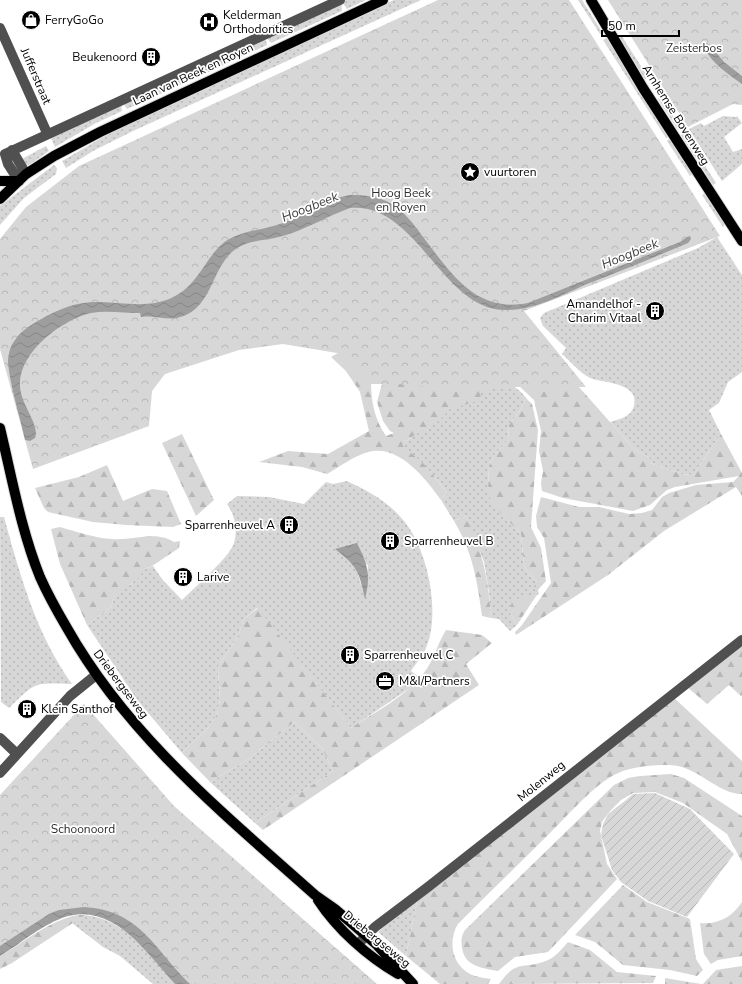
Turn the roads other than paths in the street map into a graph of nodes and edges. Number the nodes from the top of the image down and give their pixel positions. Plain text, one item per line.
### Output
1 (340, 0) edge
2 (383, 0) edge
3 (591, 0) edge
4 (0, 28) edge
5 (47, 134) junction
6 (23, 178) junction
7 (0, 181) edge
8 (0, 192) edge
9 (0, 199) edge
10 (742, 241) edge
11 (0, 428) edge
12 (742, 640) edge
13 (96, 675) junction
14 (0, 738) edge
15 (17, 754) junction
16 (0, 773) edge
17 (315, 895) junction
18 (366, 936) junction
19 (358, 944) junction
20 (412, 983) edge

1 - 5 street, Laan van Beek en Royen
2 - 6 main road, Laan van Beek en Royen
3 - 10 main road, Arnhemse Bovenweg
4 - 5 street, Jufferstraat
5 - 6 street, Laan van Beek en Royen
6 - 7 main road
6 - 8 main road, Laan van Beek en Royen
6 - 9 main road, Laan van Beek en Royen
11 - 13 main road, Driebergseweg
12 - 18 street, Molenweg
13 - 15 street
13 - 17 main road, Driebergseweg
14 - 15 street
15 - 16 street
17 - 18 main road, Driebergseweg
17 - 19 main road, Driebergseweg
18 - 19 street, Molenweg
18 - 20 main road, Driebergseweg
19 - 20 main road, Driebergseweg

